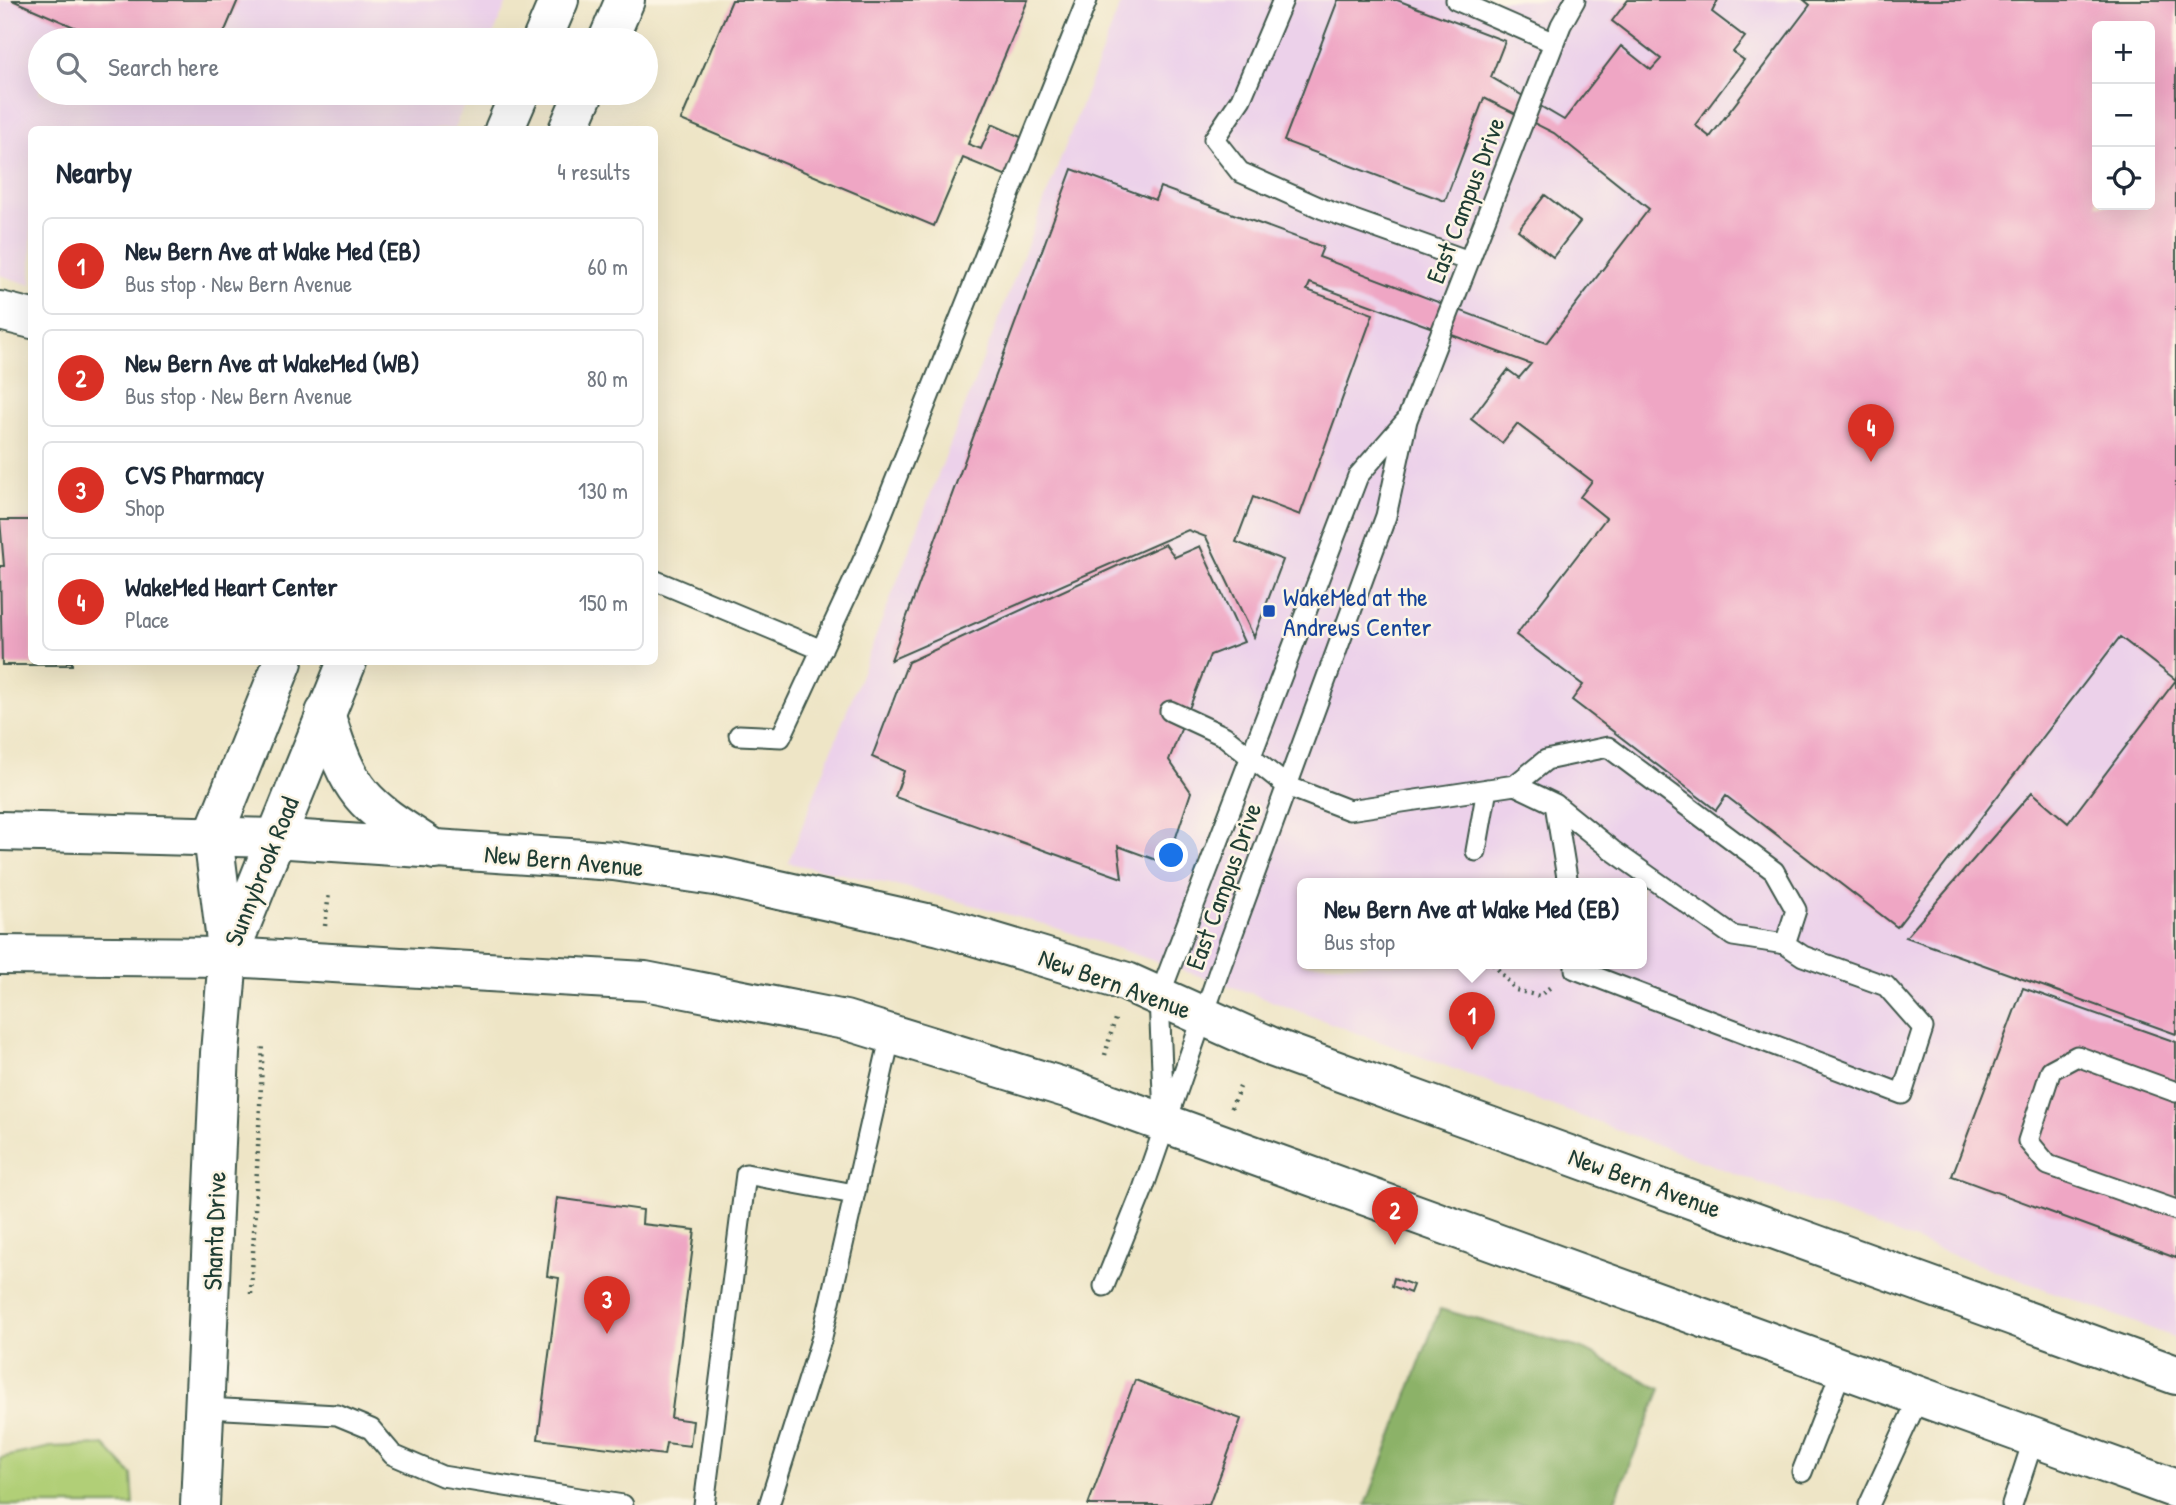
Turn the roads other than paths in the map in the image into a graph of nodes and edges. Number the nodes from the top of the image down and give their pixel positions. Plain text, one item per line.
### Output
1 (559, 0) edge
2 (625, 0) edge
3 (1087, 0) edge
4 (1283, 0) edge
5 (1457, 0) edge
6 (1575, 0) edge
7 (1480, 5) edge
8 (547, 28) edge
9 (613, 28) edge
10 (1554, 43) junction
11 (515, 105) edge
12 (579, 105) edge
13 (506, 126) edge
14 (570, 126) edge
15 (1469, 261) junction
16 (0, 311) edge
17 (28, 317) edge
18 (1407, 420) junction
19 (658, 582) edge
20 (822, 650) junction
21 (282, 665) edge
22 (347, 665) edge
23 (1170, 711) dead end
24 (325, 713) junction
25 (739, 735) dead end
26 (1249, 754) junction
27 (1515, 785) junction
28 (1287, 786) junction
29 (1487, 789) junction
30 (1555, 804) junction
31 (0, 831) edge
32 (213, 836) junction
33 (274, 838) junction
34 (437, 851) junction
35 (1476, 851) dead end
36 (1567, 878) edge
37 (1785, 944) junction
38 (0, 955) edge
39 (228, 957) junction
40 (1583, 969) edge
41 (1159, 997) junction
42 (1205, 1015) junction
43 (891, 1034) junction
44 (2176, 1092) edge
45 (1165, 1125) junction
46 (854, 1194) junction
47 (2176, 1210) edge
48 (1104, 1286) dead end
49 (1842, 1369) junction
50 (2176, 1375) edge
51 (1919, 1397) junction
52 (206, 1408) junction
53 (2034, 1438) junction
54 (1802, 1472) dead end
55 (2176, 1489) edge
56 (200, 1505) edge
57 (623, 1505) edge
58 (704, 1505) edge
59 (769, 1505) edge
60 (1869, 1505) edge
61 (2012, 1505) edge

1 - 8 main road
2 - 9 main road
3 - 20 lane
4 - 15 lane
5 - 7 lane
6 - 10 lane, East Campus Drive
7 - 10 lane
10 - 15 lane, East Campus Drive
11 - 13 main road
12 - 14 main road
15 - 18 lane, East Campus Drive
16 - 17 main road
18 - 26 lane, East Campus Drive
18 - 28 lane, East Campus Drive
19 - 20 lane
20 - 25 lane
21 - 32 main road, Sunnybrook Road
22 - 24 main road, Sunnybrook Road
23 - 26 lane
24 - 33 main road, Sunnybrook Road
24 - 34 main road
26 - 28 lane
26 - 41 lane, East Campus Drive
27 - 29 lane
27 - 30 lane
27 - 37 lane
28 - 29 lane
28 - 42 lane, East Campus Drive
29 - 35 lane
30 - 36 lane
30 - 37 lane
31 - 32 main road, New Bern Avenue
32 - 33 main road, New Bern Avenue
32 - 39 main road, Sunnybrook Road
33 - 34 main road, New Bern Avenue
33 - 39 main road, Sunnybrook Road
34 - 41 main road, New Bern Avenue
37 - 40 lane
38 - 39 main road
39 - 43 main road
39 - 52 main road, Shanta Drive
41 - 42 main road, New Bern Avenue
41 - 45 lane, East Campus Drive
42 - 45 lane, East Campus Drive
42 - 50 main road, New Bern Avenue
43 - 45 main road
43 - 46 lane
44 - 47 lane
45 - 48 lane
45 - 49 main road
46 - 58 lane
46 - 59 lane
49 - 51 main road
49 - 54 lane
51 - 53 main road
51 - 60 lane
52 - 56 main road, Shanta Drive
52 - 57 lane
53 - 55 main road
53 - 61 lane

